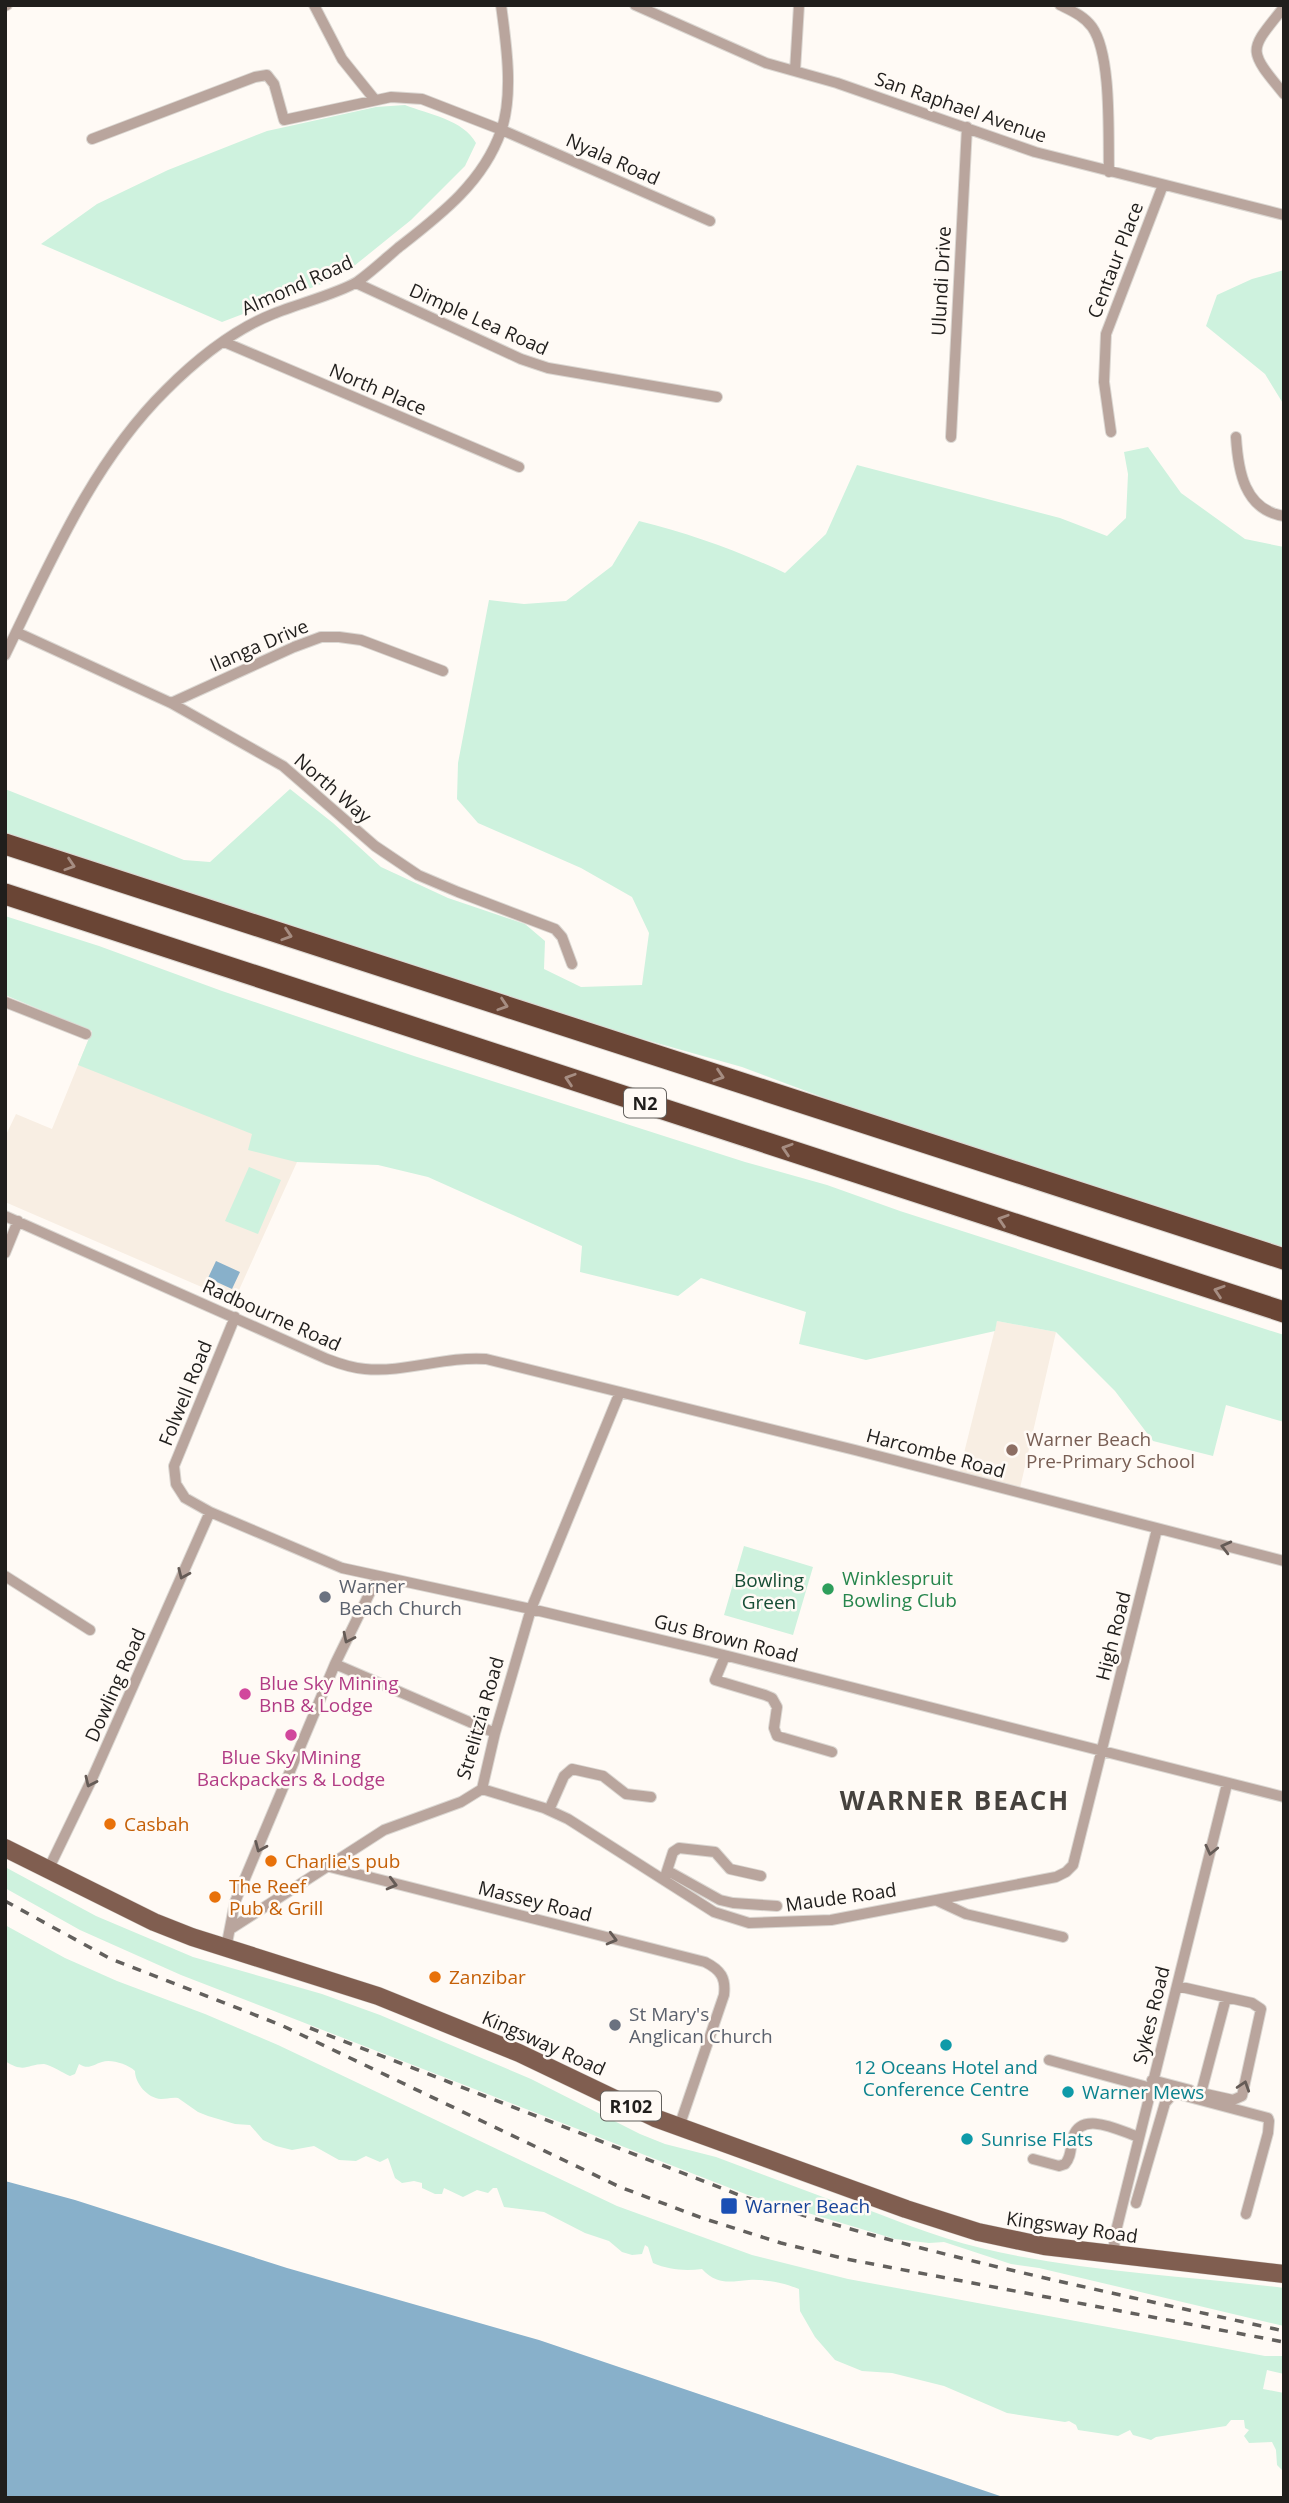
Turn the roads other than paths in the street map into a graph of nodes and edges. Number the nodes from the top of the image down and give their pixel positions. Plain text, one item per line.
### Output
1 (314, 5) edge
2 (501, 5) edge
3 (635, 5) edge
4 (799, 5) edge
5 (1060, 5) edge
6 (1284, 7) edge
7 (795, 71) junction
8 (1284, 93) edge
9 (375, 100) junction
10 (967, 127) junction
11 (502, 130) junction
12 (92, 139) dead end
13 (1110, 172) junction
14 (1163, 185) junction
15 (1284, 215) edge
16 (710, 221) dead end
17 (356, 283) junction
18 (225, 341) junction
19 (717, 397) dead end
20 (1111, 432) dead end
21 (951, 437) dead end
22 (1236, 437) dead end
23 (519, 467) dead end
24 (1284, 516) edge
25 (16, 632) junction
26 (5, 655) edge
27 (443, 671) dead end
28 (171, 704) junction
29 (5, 844) edge
30 (5, 894) edge
31 (572, 964) dead end
32 (5, 1002) edge
33 (86, 1034) dead end
34 (5, 1216) edge
35 (18, 1221) junction
36 (5, 1253) edge
37 (1284, 1259) edge
38 (1284, 1312) edge
39 (235, 1317) junction
40 (620, 1392) junction
41 (176, 1484) joint
42 (210, 1512) junction
43 (1157, 1529) junction
44 (1284, 1561) edge
45 (5, 1576) edge
46 (378, 1576) junction
47 (531, 1609) junction
48 (90, 1630) dead end
49 (726, 1656) junction
50 (335, 1664) junction
51 (495, 1733) junction
52 (1101, 1750) junction
53 (832, 1752) dead end
54 (1227, 1784) junction
55 (482, 1789) junction
56 (651, 1797) dead end
57 (1284, 1797) edge
58 (550, 1810) junction
59 (5, 1847) edge
60 (326, 1866) junction
61 (48, 1870) junction
62 (666, 1875) junction
63 (761, 1876) dead end
64 (938, 1900) junction
65 (777, 1906) dead end
66 (232, 1928) junction
67 (1063, 1937) dead end
68 (226, 1948) junction
69 (1177, 1986) junction
70 (1226, 1997) junction
71 (1049, 2060) dead end
72 (1152, 2084) junction
73 (1201, 2093) junction
74 (1142, 2124) junction
75 (679, 2127) junction
76 (1158, 2127) junction
77 (1139, 2137) junction
78 (1033, 2159) dead end
79 (1136, 2203) dead end
80 (1246, 2214) dead end
81 (1115, 2255) junction
82 (1284, 2274) edge

1 - 9 street
2 - 11 street, Almond Road
3 - 7 street, San Raphael Avenue
4 - 7 street
5 - 13 street
6 - 8 street
7 - 10 street, San Raphael Avenue
9 - 11 street, Nyala Road
9 - 12 street, Nyala Road
10 - 13 street, San Raphael Avenue
10 - 21 street, Ulundi Drive
11 - 16 street, Nyala Road
11 - 17 street, Almond Road
13 - 14 street, San Raphael Avenue
14 - 15 street, San Raphael Avenue
14 - 20 street, Centaur Place
17 - 18 street, Almond Road
17 - 19 street, Dimple Lea Road
18 - 23 street, North Place
18 - 25 street, Almond Road
22 - 24 street
25 - 26 street, Almond Road
25 - 28 street, North Way
27 - 28 street, Ilanga Drive
28 - 31 street, North Way
29 -> 37 highway, N2
38 -> 30 highway, N2
32 - 33 street
34 - 35 street, Radbourne Road
35 - 36 street
35 - 39 street, Radbourne Road
39 - 40 street, Radbourne Road
39 - 41 street, Folwell Road
40 - 43 street, Harcombe Road
40 - 47 street, Strelitzia Road
41 - 42 street, Gus Brown Road
42 - 46 street, Gus Brown Road
42 -> 61 street, Dowling Road
44 -> 43 street, Harcombe Road
43 - 52 street, High Road
45 - 48 street
46 - 47 street, Gus Brown Road
46 -> 50 street
47 - 49 street, Gus Brown Road
47 - 51 street, Strelitzia Road
49 - 52 street, Gus Brown Road
49 - 53 street
50 - 51 street
50 -> 66 street
51 - 55 street, Strelitzia Road
52 - 54 street, Gus Brown Road
52 - 64 street, Maude Road
54 - 57 street, Gus Brown Road
54 -> 69 street, Sykes Road
55 - 58 street, Maude Road
55 - 60 street, Strelitzia Road
56 - 58 street
58 - 62 street, Maude Road
59 - 61 main road, Kingsway Road / R102
60 - 66 street, Strelitzia Road
60 -> 75 street, Massey Road
61 - 68 main road, Kingsway Road / R102
62 - 63 street
62 - 64 street, Maude Road
62 - 65 street
64 - 67 street
66 - 68 street
68 - 75 main road, Kingsway Road / R102
69 - 70 street
69 - 72 street, Sykes Road
70 - 73 street
73 -> 70 street
71 - 72 street
72 - 73 street
72 - 74 street, Sykes Road
74 - 76 street
74 - 77 street, Sykes Road
75 - 81 main road, Kingsway Road / R102
76 - 79 street
76 - 80 street
77 - 78 street
77 - 81 street, Sykes Road
81 - 82 main road, Kingsway Road / R102

